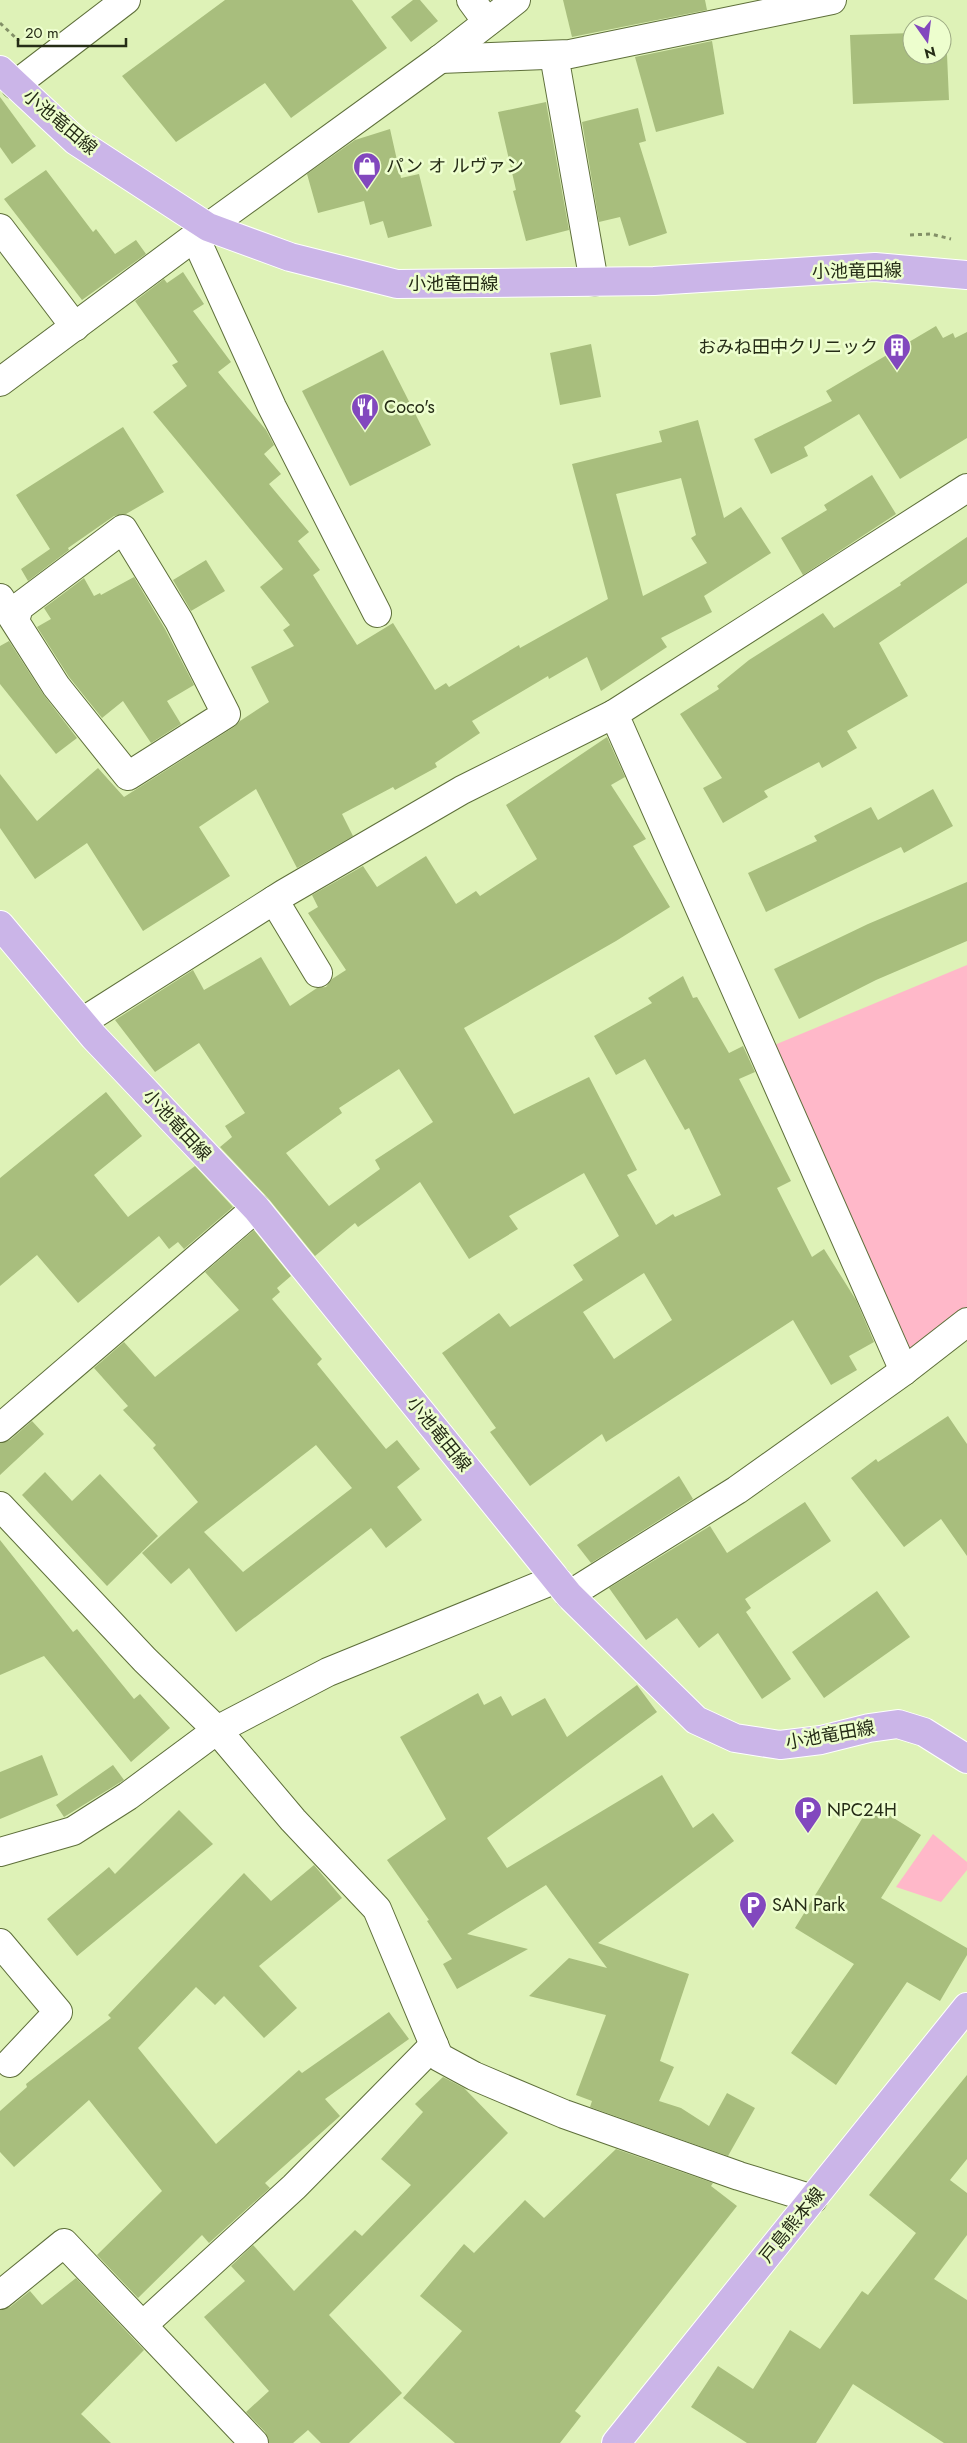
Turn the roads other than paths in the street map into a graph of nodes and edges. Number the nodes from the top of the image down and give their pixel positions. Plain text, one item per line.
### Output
1 (126, 0) edge
2 (471, 0) edge
3 (516, 0) edge
4 (832, 0) edge
5 (488, 22) junction
6 (554, 55) junction
7 (440, 59) junction
8 (8, 77) edge
9 (0, 228) edge
10 (202, 232) junction
11 (967, 274) edge
12 (594, 282) junction
13 (76, 327) junction
14 (0, 382) edge
15 (967, 488) edge
16 (0, 598) edge
17 (377, 614) dead end
18 (15, 621) junction
19 (614, 714) junction
20 (274, 900) junction
21 (0, 925) edge
22 (318, 973) dead end
23 (82, 1022) junction
24 (256, 1208) junction
25 (967, 1322) edge
26 (904, 1371) junction
27 (0, 1428) edge
28 (0, 1506) edge
29 (563, 1587) junction
30 (217, 1730) junction
31 (967, 1759) edge
32 (0, 1852) edge
33 (0, 1943) edge
34 (967, 2008) edge
35 (434, 2044) junction
36 (10, 2063) dead end
37 (813, 2199) junction
38 (0, 2295) edge
39 (143, 2325) junction
40 (254, 2443) edge
41 (616, 2443) edge

1 - 8 street
2 - 5 street
3 - 5 street
4 - 6 street
5 - 7 street
6 - 7 street
6 - 12 street
7 - 10 street
8 - 10 main road, 小池竜田線
9 - 13 street
10 - 12 main road, 小池竜田線
10 - 13 street
10 - 17 street
11 - 12 main road, 小池竜田線
13 - 14 street
15 - 19 street
16 - 18 street
18 - 18 street
19 - 20 street
19 - 26 street
20 - 22 street
20 - 23 street
21 - 23 main road, 小池竜田線
23 - 24 main road, 小池竜田線
24 - 27 street
24 - 29 main road, 小池竜田線
25 - 26 street
26 - 29 street
28 - 30 street
29 - 30 street
29 - 31 main road, 小池竜田線
30 - 32 street
30 - 35 street
33 - 36 street
34 - 37 main road, 戸島熊本線
35 - 37 street
35 - 39 street
37 - 41 main road, 戸島熊本線
38 - 39 street
39 - 40 street

